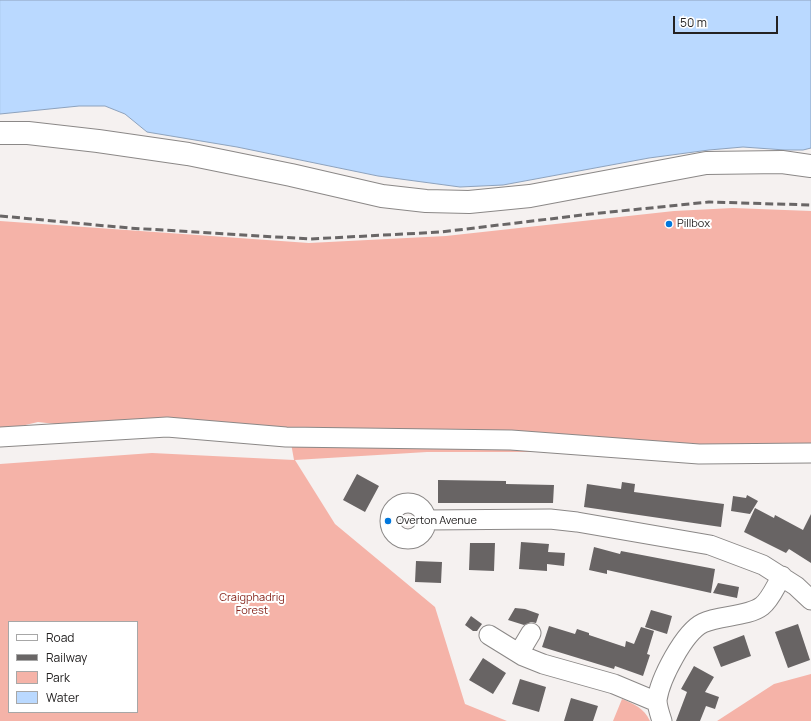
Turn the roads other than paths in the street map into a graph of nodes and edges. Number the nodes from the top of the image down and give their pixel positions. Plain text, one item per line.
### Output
1 (0, 133) edge
2 (811, 166) edge
3 (0, 437) edge
4 (811, 453) edge
5 (426, 520) dead end
6 (782, 576) junction
7 (811, 600) edge
8 (531, 632) dead end
9 (489, 635) dead end
10 (519, 653) junction
11 (657, 702) junction
12 (662, 721) edge

1 - 2 main road
3 - 4 street
5 - 6 street
6 - 7 street
6 - 11 street
8 - 10 street
9 - 10 street
10 - 11 street
11 - 12 street

